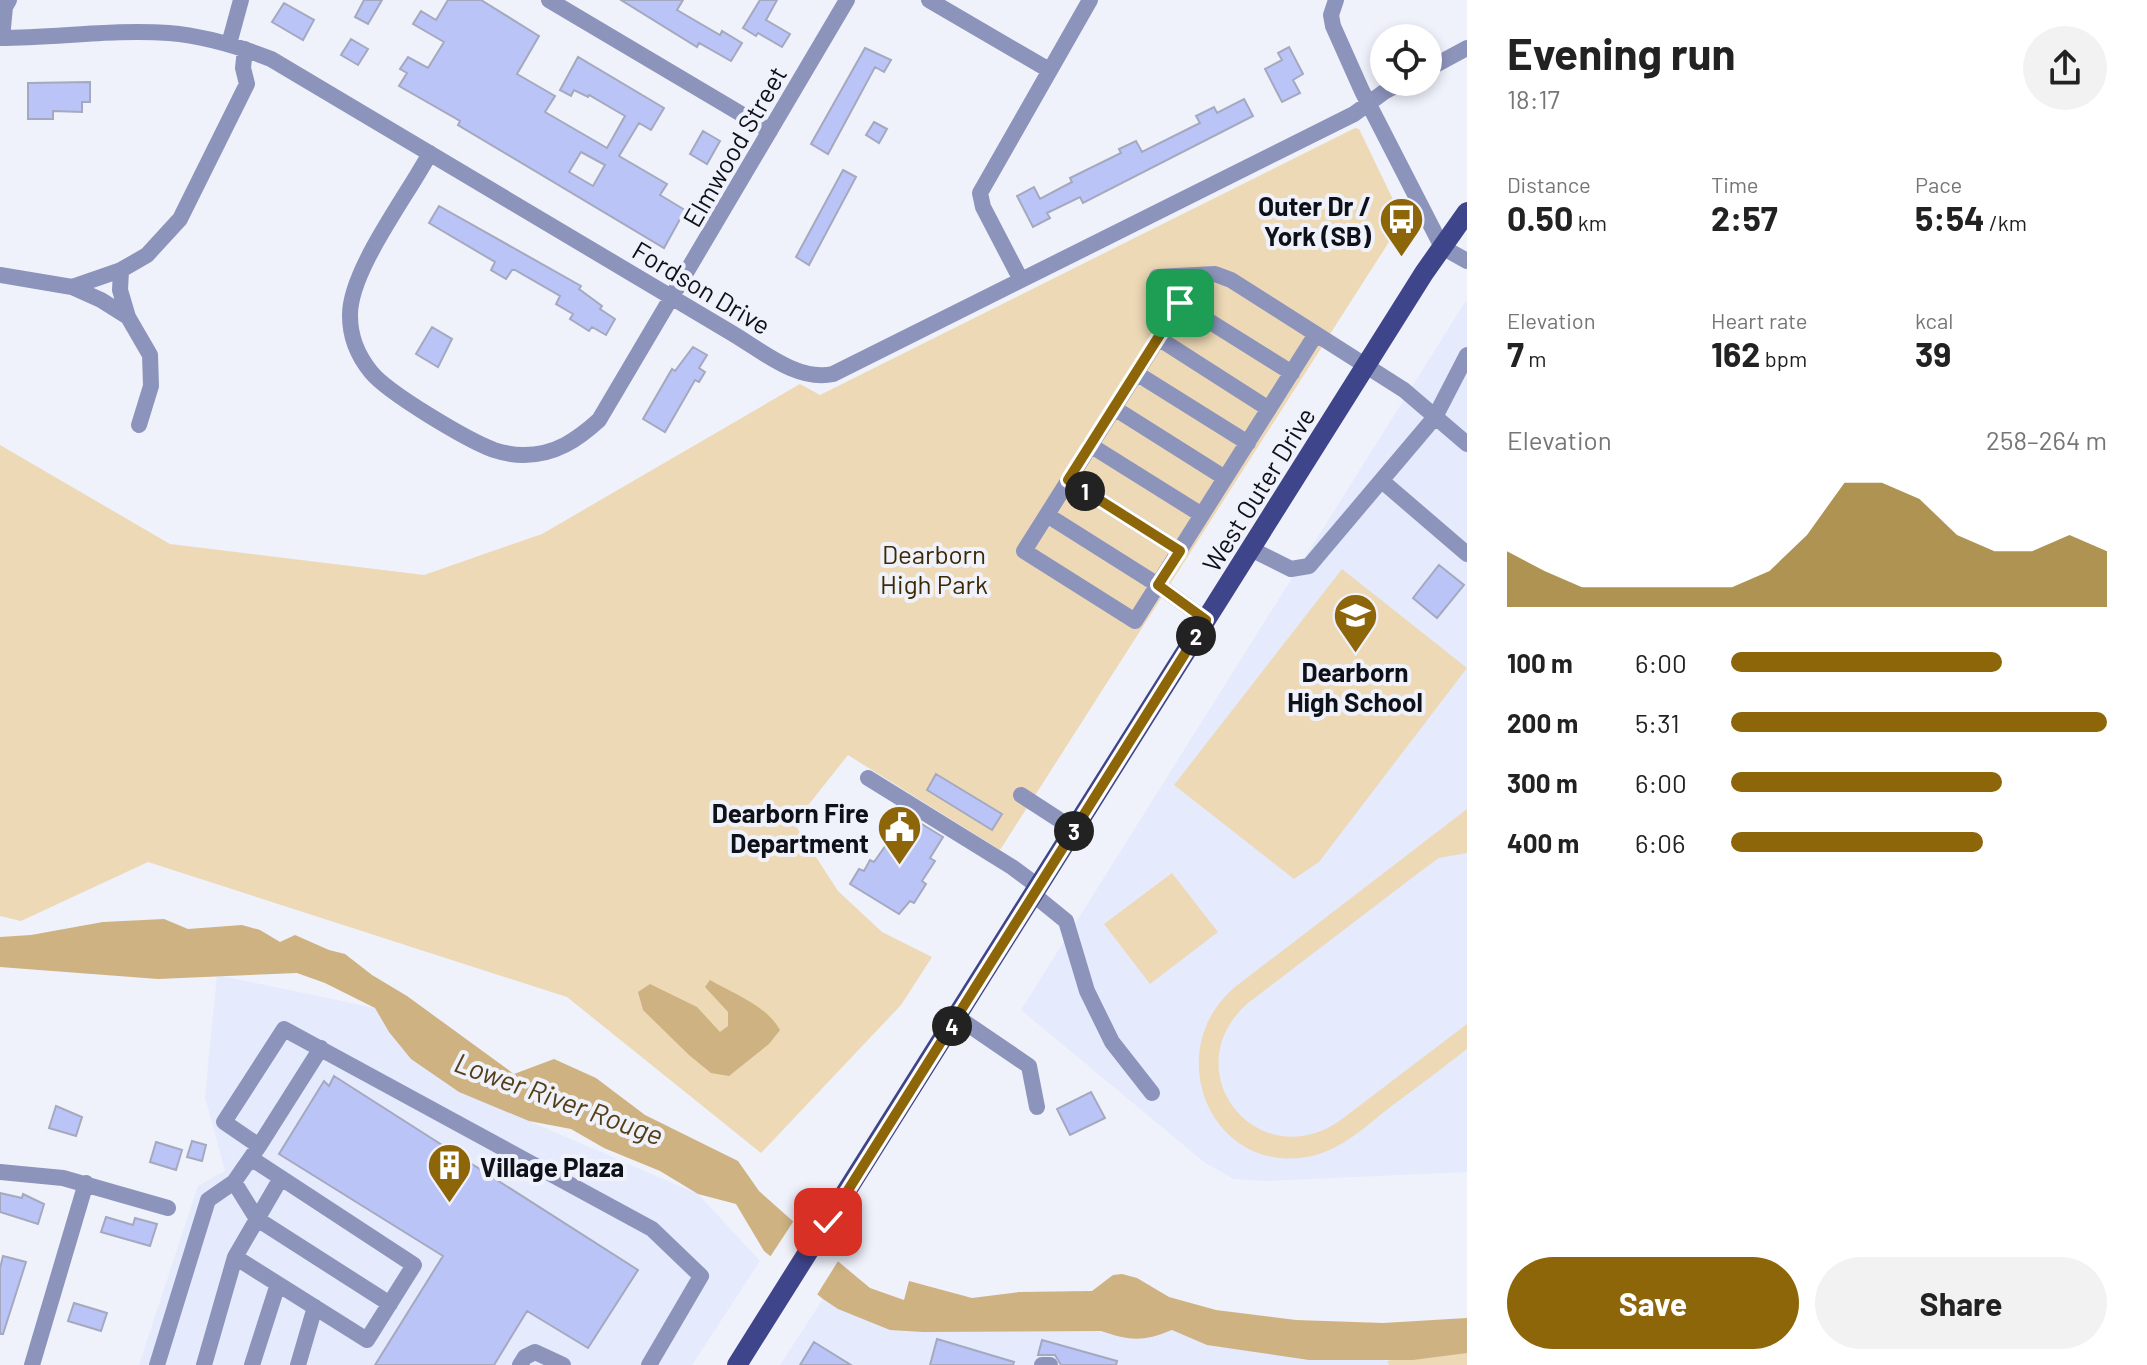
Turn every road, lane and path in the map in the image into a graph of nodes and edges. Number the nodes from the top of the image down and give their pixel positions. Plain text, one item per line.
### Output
1 (9, 0) edge
2 (241, 0) edge
3 (549, 0) edge
4 (847, 0) edge
5 (929, 0) edge
6 (1090, 0) edge
7 (1336, 0) edge
8 (1, 38) edge
9 (237, 46) junction
10 (1467, 48) edge
11 (1442, 61) edge
12 (1049, 70) junction
13 (1379, 96) edge
14 (1369, 105) junction
15 (770, 131) junction
16 (430, 153) junction
17 (1467, 212) edge
18 (1442, 247) junction
19 (1467, 261) edge
20 (121, 270) junction
21 (0, 275) edge
22 (1198, 275) junction
23 (1157, 277) dead end
24 (1021, 280) junction
25 (72, 287) junction
26 (673, 297) junction
27 (1180, 303) junction
28 (128, 317) junction
29 (1316, 334) junction
30 (1158, 338) junction
31 (1467, 355) edge
32 (1366, 365) junction
33 (1136, 373) junction
34 (1292, 373) junction
35 (1114, 408) junction
36 (1269, 409) junction
37 (1435, 417) junction
38 (139, 425) dead end
39 (1248, 443) junction
40 (1467, 444) edge
41 (1090, 445) junction
42 (1225, 478) junction
43 (1068, 480) junction
44 (1382, 481) junction
45 (1047, 515) junction
46 (1202, 515) junction
47 (1251, 549) junction
48 (1180, 551) junction
49 (1467, 554) edge
50 (1158, 585) junction
51 (1206, 620) junction
52 (868, 778) dead end
53 (1021, 795) dead end
54 (1075, 830) junction
55 (1036, 891) junction
56 (957, 1017) junction
57 (321, 1048) junction
58 (1152, 1093) dead end
59 (1037, 1107) dead end
60 (255, 1152) junction
61 (0, 1172) edge
62 (281, 1178) junction
63 (234, 1182) junction
64 (86, 1183) junction
65 (168, 1208) dead end
66 (257, 1219) junction
67 (235, 1257) junction
68 (278, 1284) junction
69 (390, 1304) junction
70 (315, 1307) junction
71 (32, 1365) edge
72 (157, 1365) edge
73 (204, 1365) edge
74 (252, 1365) edge
75 (298, 1365) edge
76 (520, 1365) edge
77 (563, 1365) edge
78 (649, 1365) edge
79 (737, 1365) edge

1 - 8 street
2 - 9 street
3 - 15 street
4 - 15 street, Elmwood Street
5 - 12 street
6 - 12 street
7 - 14 street
8 - 9 street, Fordson Drive
9 - 16 street, Fordson Drive
9 - 20 street
10 - 11 street
12 - 24 street
13 - 14 street, Fordson Drive
14 - 18 street
14 - 24 street, Fordson Drive
15 - 26 street, Elmwood Street
16 - 26 street, Fordson Drive
16 - 26 street, Elmwood Street
17 - 18 main road, West Outer Drive
18 - 19 street
18 - 32 main road, West Outer Drive
20 - 25 street
20 - 28 street
21 - 25 street
22 - 23 street
22 - 27 street
22 - 29 street
24 - 26 street, Fordson Drive
25 - 28 street
27 - 30 street
27 - 34 street
28 - 38 street
29 - 32 street
29 - 34 street
30 - 33 street
30 - 36 street
31 - 37 street
32 - 37 street
32 - 47 main road, West Outer Drive
33 - 35 street
33 - 39 street
34 - 36 street
35 - 41 street
35 - 42 street
36 - 39 street
37 - 40 street
37 - 44 street
39 - 42 street
41 - 43 street
41 - 46 street
42 - 46 street
43 - 45 street
43 - 48 street
44 - 47 street
44 - 49 street
45 - 50 street
45 - 50 street
46 - 48 street
47 - 51 main road, West Outer Drive
48 - 50 street
50 - 51 street
51 - 54 main road, West Outer Drive
52 - 55 street
53 - 54 street
54 - 55 main road, West Outer Drive
55 - 56 main road, West Outer Drive
55 - 58 street
56 - 59 street
56 - 79 main road, West Outer Drive
57 - 60 street
57 - 60 street
57 - 78 street
60 - 62 street
60 - 63 street
61 - 64 street
62 - 66 street
62 - 69 street
63 - 66 street
63 - 72 street
64 - 65 street
64 - 71 street
66 - 67 street
66 - 69 street
67 - 68 street
67 - 73 street
68 - 70 street
68 - 74 street
69 - 70 street
70 - 75 street
76 - 77 street

